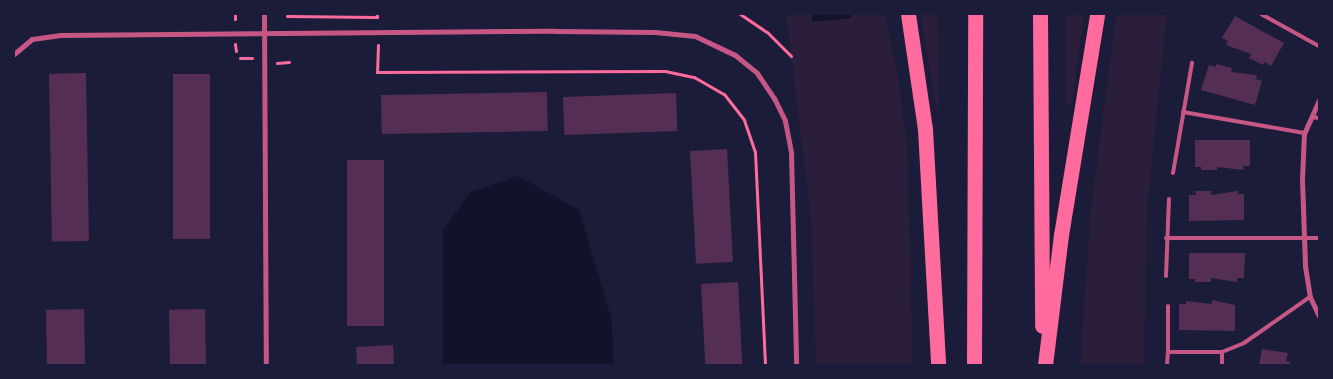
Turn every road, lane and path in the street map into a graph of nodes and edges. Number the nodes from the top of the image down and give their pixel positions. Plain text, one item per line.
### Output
1 (235, 14) edge
2 (264, 14) edge
3 (377, 14) edge
4 (740, 14) edge
5 (908, 14) edge
6 (975, 14) edge
7 (1040, 14) edge
8 (1097, 14) edge
9 (1261, 14) edge
10 (287, 16) dead end
11 (235, 19) dead end
12 (263, 35) junction
13 (378, 45) dead end
14 (1319, 46) edge
15 (14, 54) edge
16 (790, 56) dead end
17 (240, 58) dead end
18 (252, 58) dead end
19 (289, 62) dead end
20 (1192, 62) dead end
21 (277, 63) dead end
22 (1319, 100) edge
23 (1183, 112) junction
24 (1312, 117) junction
25 (1319, 118) edge
26 (1304, 133) junction
27 (1173, 173) dead end
28 (1170, 199) dead end
29 (1166, 238) junction
30 (1303, 238) junction
31 (1319, 238) edge
32 (1166, 276) dead end
33 (1310, 297) junction
34 (1168, 306) dead end
35 (1319, 316) edge
36 (1168, 352) junction
37 (1222, 352) junction
38 (266, 365) edge
39 (765, 365) edge
40 (796, 365) edge
41 (938, 365) edge
42 (974, 365) edge
43 (1044, 365) edge
44 (1167, 365) edge
45 (1222, 365) edge

1 - 11 path
2 - 12 street
3 - 10 path
4 - 16 path
5 - 41 highway
6 - 42 highway
7 - 43 highway
8 - 43 highway
9 - 14 lane
12 - 15 street
12 - 38 street
12 - 40 street
13 - 39 path
17 - 18 path
19 - 21 path
20 - 23 lane
22 - 24 street
23 - 26 lane
23 - 27 lane
24 - 25 lane
24 - 26 street
26 - 30 street
28 - 29 lane
29 - 30 lane
29 - 32 lane
30 - 31 lane
30 - 33 street
33 - 35 street
33 - 37 lane
34 - 36 lane
36 - 37 lane
36 - 44 lane
37 - 45 lane

